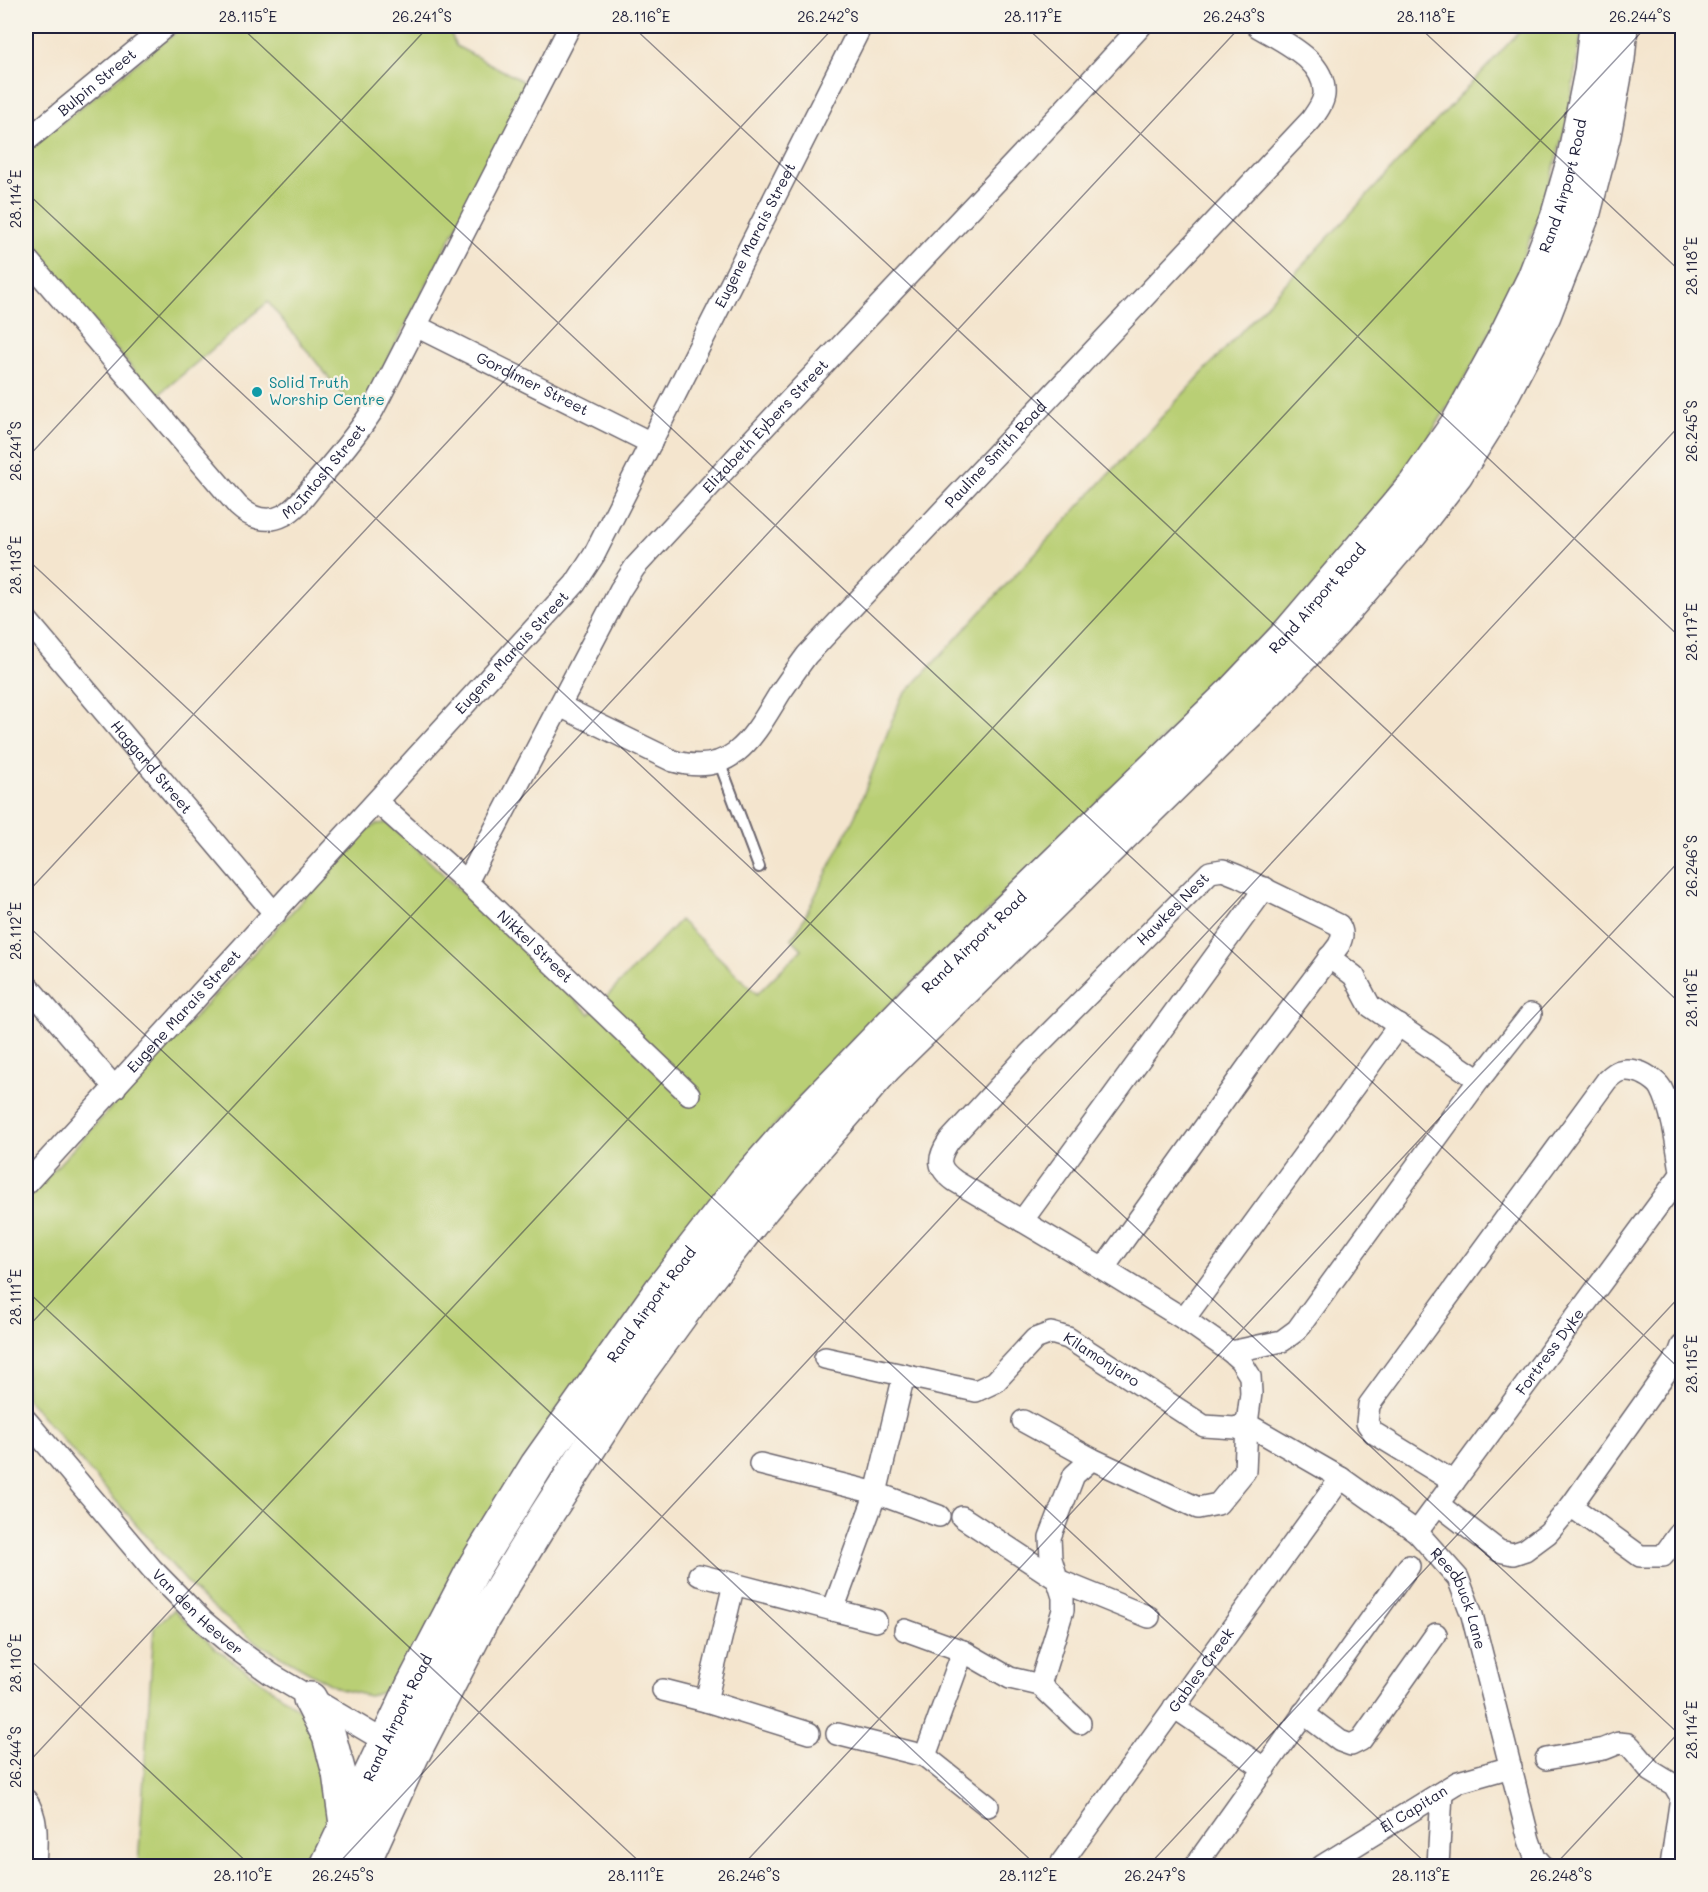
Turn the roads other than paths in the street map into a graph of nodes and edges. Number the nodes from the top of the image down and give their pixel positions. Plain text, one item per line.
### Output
1 (166, 26) edge
2 (570, 26) edge
3 (861, 26) edge
4 (1141, 26) edge
5 (1257, 26) edge
6 (1596, 26) edge
7 (1621, 26) edge
8 (26, 141) edge
9 (26, 258) edge
10 (416, 326) junction
11 (651, 443) junction
12 (26, 620) edge
13 (560, 706) junction
14 (719, 761) junction
15 (377, 802) junction
16 (759, 867) dead end
17 (467, 882) junction
18 (1265, 888) junction
19 (275, 914) junction
20 (1329, 957) junction
21 (26, 984) edge
22 (1531, 1014) dead end
23 (1399, 1025) junction
24 (1479, 1080) junction
25 (115, 1088) junction
26 (689, 1094) dead end
27 (1682, 1176) edge
28 (26, 1184) edge
29 (1022, 1221) junction
30 (1103, 1269) junction
31 (1184, 1319) junction
32 (1683, 1346) edge
33 (1231, 1352) junction
34 (825, 1358) dead end
35 (904, 1375) junction
36 (26, 1419) edge
37 (1023, 1421) dead end
38 (1247, 1424) junction
39 (1092, 1459) junction
40 (760, 1464) dead end
41 (1341, 1478) junction
42 (1454, 1482) junction
43 (876, 1493) junction
44 (1439, 1505) junction
45 (1571, 1506) junction
46 (939, 1516) dead end
47 (962, 1517) dead end
48 (1683, 1530) edge
49 (1418, 1532) junction
50 (1410, 1566) dead end
51 (699, 1575) dead end
52 (1058, 1580) junction
53 (734, 1584) junction
54 (833, 1610) junction
55 (1149, 1617) dead end
56 (876, 1621) dead end
57 (905, 1630) dead end
58 (1436, 1634) dead end
59 (963, 1651) junction
60 (1040, 1685) junction
61 (663, 1690) dead end
62 (310, 1699) junction
63 (706, 1701) junction
64 (1174, 1707) junction
65 (1303, 1713) junction
66 (1080, 1723) dead end
67 (809, 1732) dead end
68 (837, 1734) dead end
69 (398, 1750) junction
70 (925, 1756) junction
71 (1546, 1759) dead end
72 (1511, 1767) junction
73 (1265, 1769) junction
74 (1678, 1784) edge
75 (1442, 1792) junction
76 (26, 1800) edge
77 (988, 1806) dead end
78 (346, 1824) junction
79 (1062, 1862) dead end
80 (35, 1866) edge
81 (327, 1866) edge
82 (362, 1866) edge
83 (1195, 1866) edge
84 (1322, 1866) edge
85 (1438, 1866) edge
86 (1543, 1866) edge
87 (1671, 1866) edge

1 - 8 street, Bulpin Street
2 - 10 street, McIntosh Street
3 - 11 street, Eugene Marais Street
4 - 13 street, Elizabeth Eybers Street
5 - 14 street, Pauline Smith Road
6 - 69 main road, Rand Airport Road
7 - 69 main road, Rand Airport Road
9 - 10 street, McIntosh Street
10 - 11 street, Gordimer Street
11 - 15 street, Eugene Marais Street
12 - 19 street, Haggard Street
13 - 14 street, Pauline Smith Road
13 - 17 street, Elizabeth Eybers Street
14 - 16 lane
15 - 17 street, Nikkel Street
15 - 19 street, Eugene Marais Street
17 - 26 street, Nikkel Street
18 - 20 street, Hawkes Nest
18 - 29 street
18 - 29 street, Hawkes Nest
19 - 25 street, Eugene Marais Street
20 - 23 street
20 - 30 street, Hawkes Nest
21 - 25 street
22 - 24 street
23 - 24 street
23 - 31 street
24 - 33 street
25 - 28 street, Eugene Marais Street
27 - 42 street, Fortress Dyke
27 - 42 street
29 - 30 street, Hawkes Nest
30 - 31 street, Hawkes Nest
31 - 33 street, Hawkes Nest
32 - 45 street
33 - 38 street, Hawkes Nest
34 - 35 street, Kilamonjaro
35 - 38 street, Kilamonjaro
35 - 43 street
36 - 62 street, Van den Heever
37 - 39 street, Hawkes Nest
38 - 39 street, Hawkes Nest
38 - 41 street, Reedbuck Lane
39 - 52 street
40 - 43 street
41 - 49 street, Reedbuck Lane
41 - 64 street, Gables Creek
42 - 44 street, Fortress Dyke
43 - 46 street
43 - 54 street
44 - 45 street
44 - 49 street, Fortress Dyke
45 - 48 street
47 - 52 street
49 - 72 street, Reedbuck Lane
50 - 65 street
51 - 53 street
52 - 55 street
52 - 60 street
53 - 54 street
53 - 63 street
54 - 56 street
57 - 59 street
58 - 65 street
59 - 60 street
59 - 70 street
60 - 66 street
61 - 63 street
62 - 69 street, Van den Heever
62 - 78 main road
63 - 67 street
64 - 73 street
64 - 79 street, Gables Creek
65 - 73 street
68 - 70 street
69 - 78 main road, Rand Airport Road
69 - 82 main road, Rand Airport Road
70 - 77 street
71 - 74 street
72 - 75 street, El Capitan
72 - 86 street, Reedbuck Lane
73 - 83 street
74 - 87 street
75 - 84 street, El Capitan
75 - 85 street
76 - 80 street
78 - 81 main road, Rand Airport Road

